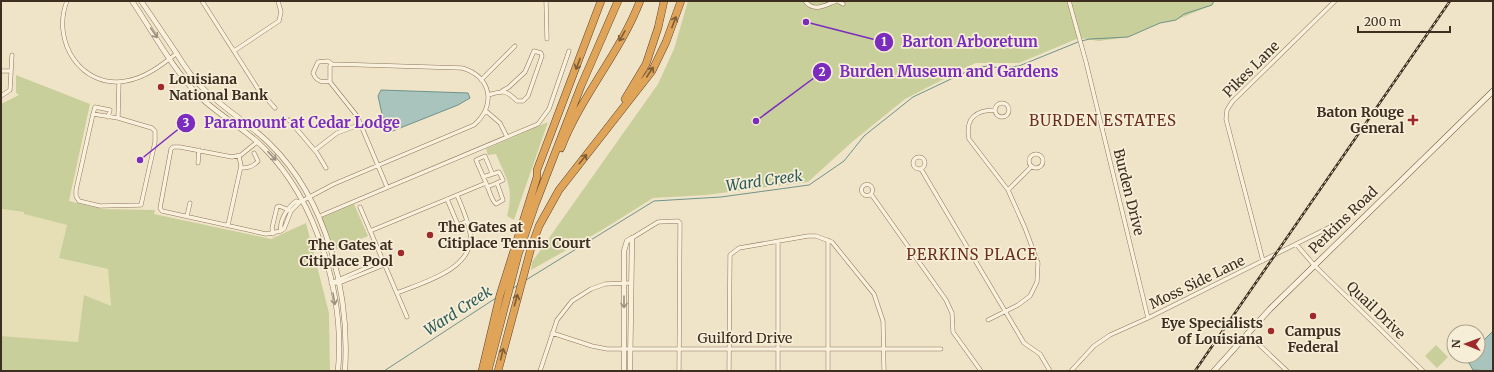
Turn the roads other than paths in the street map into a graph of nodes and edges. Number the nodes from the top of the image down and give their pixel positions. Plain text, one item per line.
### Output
1 (67, 1) edge
2 (132, 1) edge
3 (141, 1) edge
4 (202, 1) edge
5 (278, 1) edge
6 (546, 1) edge
7 (601, 1) edge
8 (618, 1) edge
9 (640, 1) edge
10 (664, 1) edge
11 (681, 1) edge
12 (805, 1) edge
13 (1069, 1) edge
14 (1335, 1) edge
15 (839, 2) edge
16 (604, 31) junction
17 (547, 39) dead end
18 (515, 46) dead end
19 (234, 51) junction
20 (569, 51) dead end
21 (177, 54) junction
22 (12, 55) dead end
23 (170, 58) junction
24 (332, 64) junction
25 (1, 71) edge
26 (11, 71) junction
27 (330, 80) junction
28 (481, 80) junction
29 (119, 82) junction
30 (502, 91) junction
31 (1493, 91) edge
32 (1, 96) edge
33 (488, 96) junction
34 (275, 108) dead end
35 (995, 110) dead end
36 (486, 111) junction
37 (93, 114) junction
38 (108, 117) junction
39 (118, 118) junction
40 (289, 120) dead end
41 (361, 124) junction
42 (610, 126) junction
43 (507, 137) junction
44 (257, 142) junction
45 (199, 150) junction
46 (315, 150) junction
47 (254, 153) dead end
48 (239, 156) junction
49 (198, 163) dead end
50 (378, 165) junction
51 (1032, 166) dead end
52 (241, 168) junction
53 (326, 168) dead end
54 (921, 169) dead end
55 (492, 173) junction
56 (483, 177) junction
57 (537, 177) junction
58 (497, 184) junction
59 (487, 185) junction
60 (387, 188) junction
61 (1008, 190) junction
62 (871, 194) dead end
63 (457, 195) junction
64 (309, 197) junction
65 (447, 199) junction
66 (301, 202) junction
67 (190, 203) dead end
68 (535, 205) junction
69 (360, 207) dead end
70 (289, 210) junction
71 (322, 215) dead end
72 (187, 216) junction
73 (467, 221) junction
74 (1340, 222) dead end
75 (228, 225) junction
76 (370, 231) junction
77 (273, 234) junction
78 (632, 238) junction
79 (778, 240) junction
80 (828, 240) junction
81 (1296, 244) junction
82 (624, 258) junction
83 (630, 258) junction
84 (382, 261) junction
85 (1263, 261) junction
86 (384, 265) junction
87 (1314, 265) junction
88 (338, 281) junction
89 (331, 282) junction
90 (624, 283) junction
91 (630, 283) junction
92 (397, 293) junction
93 (1004, 311) junction
94 (407, 317) dead end
95 (1148, 318) junction
96 (988, 320) dead end
97 (552, 333) junction
98 (1247, 333) junction
99 (624, 348) junction
100 (630, 348) junction
101 (729, 348) junction
102 (680, 349) junction
103 (778, 349) junction
104 (828, 349) junction
105 (884, 349) junction
106 (941, 349) dead end
107 (338, 371) edge
108 (345, 371) edge
109 (482, 371) edge
110 (488, 371) edge
111 (498, 371) edge
112 (540, 371) edge
113 (624, 371) edge
114 (630, 371) edge
115 (680, 371) edge
116 (729, 371) edge
117 (778, 371) edge
118 (828, 371) edge
119 (884, 371) edge
120 (981, 371) edge
121 (1050, 371) edge
122 (1071, 371) edge
123 (1214, 371) edge
124 (1287, 371) edge
125 (1423, 371) edge

1 - 29 street
2 -> 23 street
3 - 21 street
4 - 19 street
5 - 19 street
6 - 17 street
7 -> 57 highway
8 - 16 highway
9 -> 68 highway
10 - 42 highway
42 -> 11 highway
12 - 15 street
13 - 95 street, Burden Drive
14 - 85 street, Pikes Lane
16 - 57 highway
16 - 68 highway
18 - 28 street
19 - 34 street
20 - 43 street
21 - 23 street
21 - 64 street
22 - 26 street
23 - 29 street
23 - 44 street
24 - 27 street
24 - 27 street
24 - 28 street
25 - 26 street
26 - 32 street
27 - 41 street
28 - 33 street
29 - 39 street
30 - 30 street
30 - 33 street
31 - 87 main road, Perkins Road
33 - 36 street
35 - 61 street
36 - 43 street
36 - 50 street
37 - 38 street
37 - 38 street
37 - 39 street
38 - 39 street
40 - 46 street
41 - 46 street
41 - 50 street
111 -> 42 highway
43 - 60 street
44 - 48 street
44 -> 66 street
45 - 48 street
45 - 49 street
45 - 72 street
46 - 53 street
47 - 52 street
48 - 52 street
50 - 60 street
50 - 64 street
51 - 61 street
52 - 75 street
54 - 93 street
55 - 56 street
55 - 56 street
55 - 58 street
56 - 59 street
57 - 109 highway
58 - 59 street
58 - 59 street
59 - 63 street
60 - 71 street
61 - 93 street
62 - 120 street
63 - 65 street
63 - 73 street
64 - 66 street
64 - 88 street
65 - 73 street
65 - 76 street
66 - 70 street
66 - 89 street
67 - 72 street
68 - 110 highway
69 - 76 street
70 - 77 street
70 - 77 street
72 - 75 street
73 - 92 street
74 - 81 street, Moss Side Lane
75 - 77 street
76 - 84 street
78 - 82 street
78 - 83 street
78 - 102 street
79 - 80 street
79 - 101 street
79 - 103 street
80 - 104 street
80 - 105 street
81 - 85 street, Moss Side Lane
81 - 87 street, Quail Drive
82 - 83 street
82 - 90 street
83 - 91 street
84 - 86 street
84 - 88 street
85 - 95 street, Moss Side Lane
86 - 88 street
86 - 92 street
87 - 98 main road, Perkins Road
87 - 125 street, Quail Drive
88 - 89 street
88 - 108 street
89 -> 107 street
90 - 91 street
90 - 97 street
90 -> 99 street
91 - 100 street
92 - 94 street
93 - 96 street
93 - 121 street
95 - 122 street, Moss Side Lane
97 - 99 street, Guilford Drive
97 - 112 street
98 - 123 main road, Perkins Road
98 - 124 street
99 - 100 street, Guilford Drive
99 - 113 street
100 - 102 street, Guilford Drive
100 - 114 street
101 - 102 street, Guilford Drive
101 - 103 street, Guilford Drive
101 - 116 street
102 - 115 street
103 - 104 street, Guilford Drive
103 - 117 street
104 - 105 street, Guilford Drive
104 - 118 street
105 - 106 street, Guilford Drive
105 - 119 street

